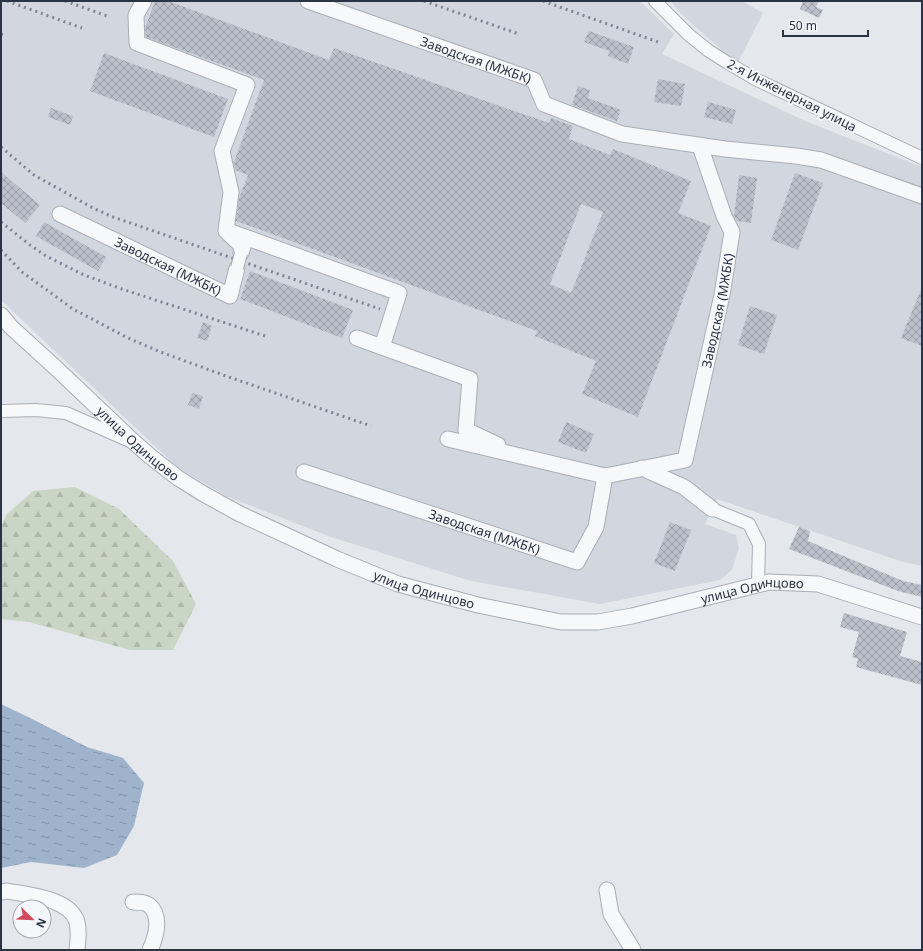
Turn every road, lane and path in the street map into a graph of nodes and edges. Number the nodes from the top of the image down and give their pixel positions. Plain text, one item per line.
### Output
1 (144, 1) edge
2 (308, 1) edge
3 (655, 1) edge
4 (700, 146) junction
5 (922, 158) edge
6 (922, 196) edge
7 (60, 214) dead end
8 (226, 230) junction
9 (242, 253) joint
10 (237, 268) joint
11 (1, 316) edge
12 (357, 338) dead end
13 (382, 347) junction
14 (1, 411) edge
15 (448, 439) dead end
16 (135, 443) junction
17 (527, 458) junction
18 (642, 468) junction
19 (304, 472) dead end
20 (605, 476) junction
21 (712, 509) joint
22 (758, 584) junction
23 (922, 617) edge
24 (607, 890) dead end
25 (1, 892) edge
26 (134, 902) dead end
27 (77, 950) edge
28 (150, 950) edge
29 (633, 950) edge

1 - 8 street
2 - 4 street, Заводская (МЖБК)
3 - 5 street, 2-я Инженерная улица
4 - 6 street, Заводская (МЖБК)
4 - 18 street, Заводская (МЖБК)
7 - 10 street, Заводская (МЖБК)
8 - 9 street, Заводская (МЖБК)
8 - 13 street
9 - 10 street, Заводская (МЖБК), bridge
11 - 16 street, улица Одинцово
12 - 13 street, Заводская (МЖБК)
13 - 17 street, Заводская (МЖБК)
14 - 16 street
15 - 17 street, Заводская (МЖБК)
16 - 22 street, улица Одинцово
17 - 20 street, Заводская (МЖБК)
18 - 20 street, Заводская (МЖБК)
18 - 21 street
19 - 20 street, Заводская (МЖБК)
21 - 22 street
22 - 23 street, улица Одинцово
24 - 29 street
25 - 27 street
26 - 28 street

